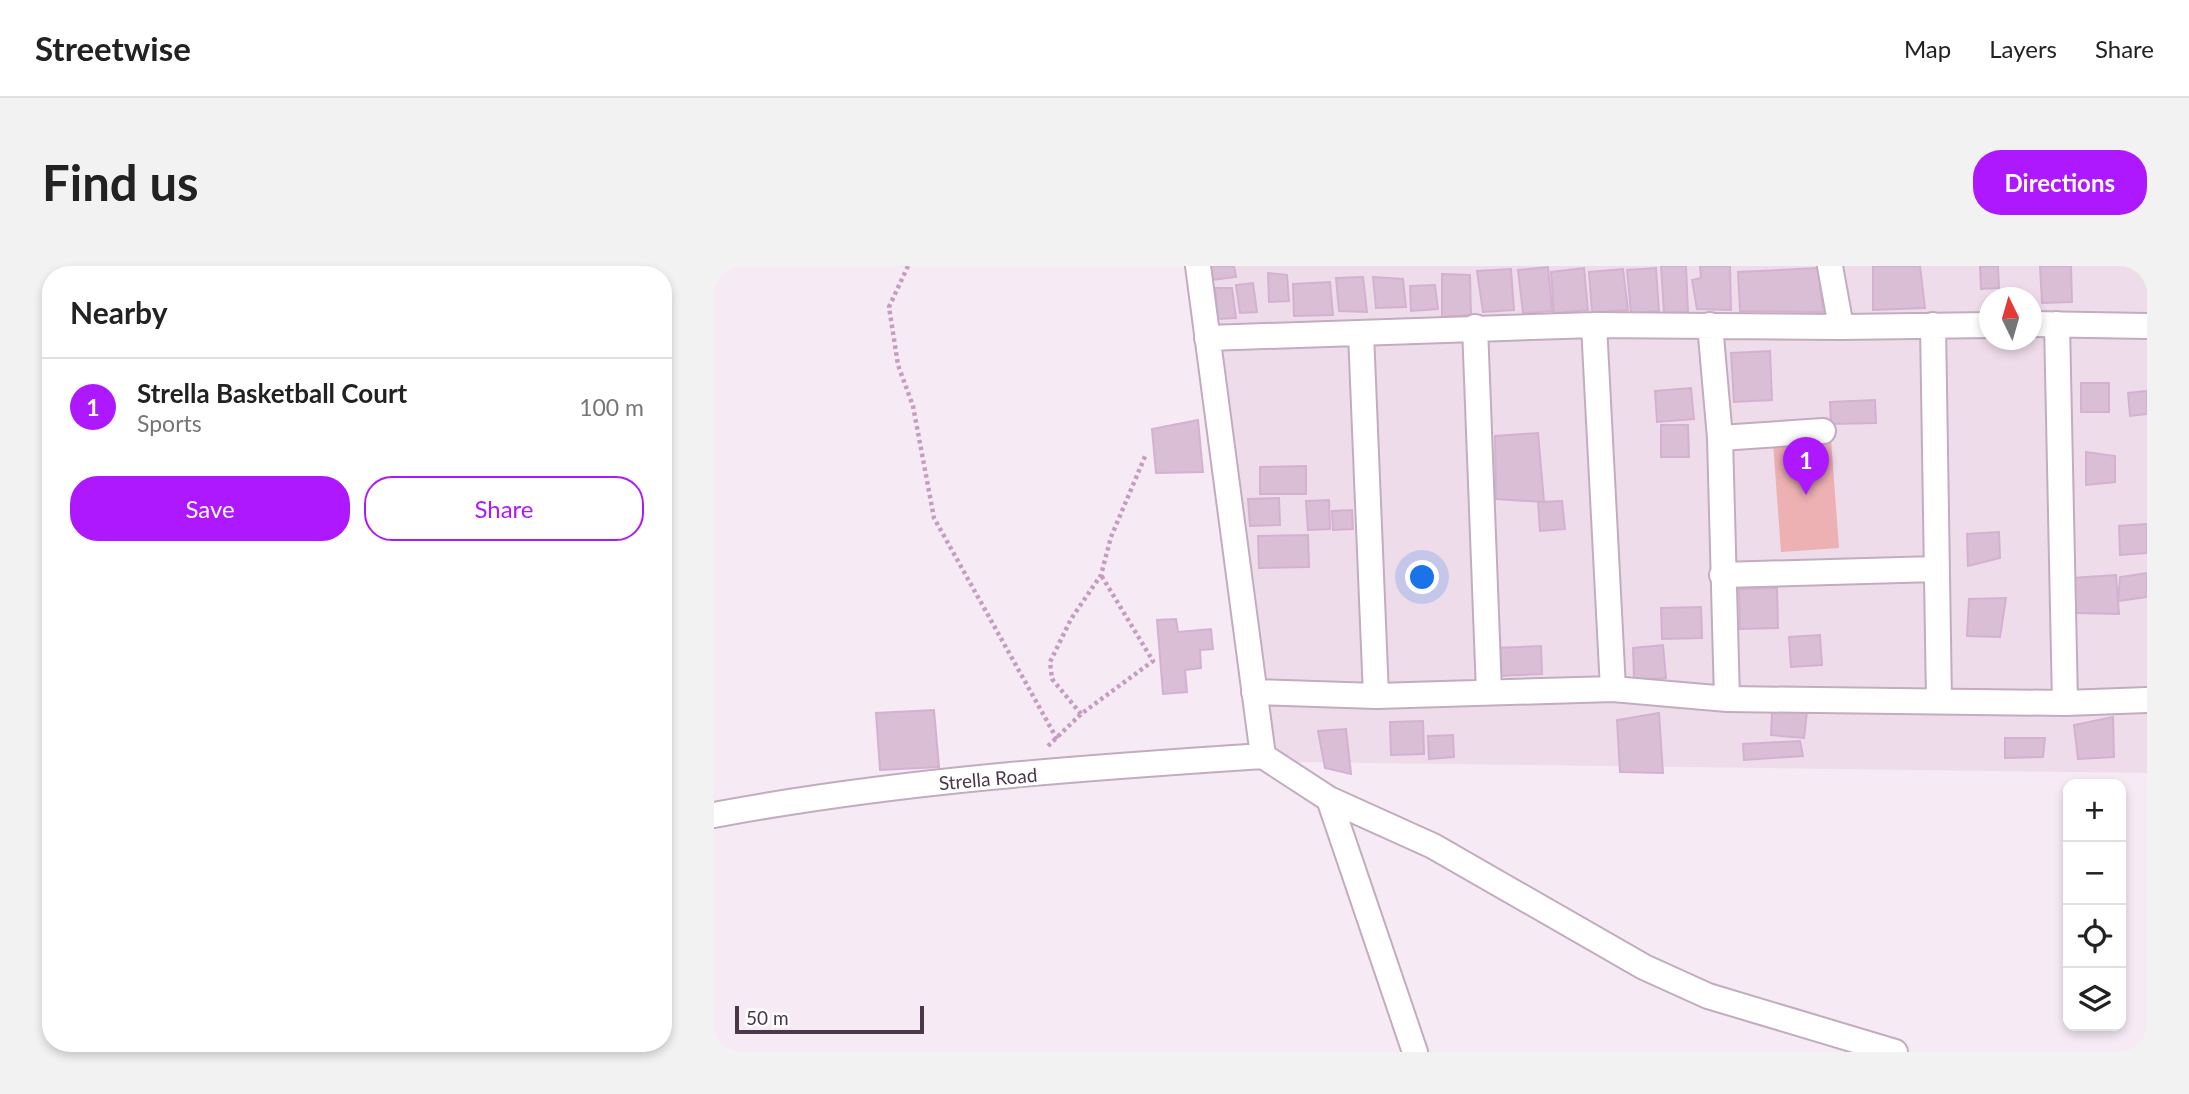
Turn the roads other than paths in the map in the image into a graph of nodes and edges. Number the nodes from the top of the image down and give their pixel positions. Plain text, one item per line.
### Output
1 (1198, 266) edge
2 (1830, 266) edge
3 (2042, 324) edge
4 (2057, 324) junction
5 (1594, 325) junction
6 (1710, 325) junction
7 (1933, 325) junction
8 (1979, 325) edge
9 (2147, 326) edge
10 (1475, 327) junction
11 (1841, 327) junction
12 (1361, 332) junction
13 (1207, 338) junction
14 (1823, 431) dead end
15 (1720, 438) junction
16 (1936, 569) junction
17 (1722, 575) junction
18 (1613, 689) junction
19 (1254, 692) junction
20 (1489, 692) junction
21 (1376, 696) junction
22 (1727, 699) junction
23 (2147, 700) edge
24 (1940, 701) junction
25 (2065, 703) junction
26 (1263, 756) junction
27 (1329, 799) junction
28 (714, 816) edge
29 (1415, 1052) edge
30 (1895, 1052) edge

1 - 13 street
2 - 11 street
3 - 4 street
4 - 9 street
4 - 25 street
5 - 6 street
5 - 10 street
5 - 18 street
6 - 11 street
6 - 15 street
7 - 8 street
7 - 11 street
7 - 16 street
10 - 12 street
10 - 20 street
12 - 13 street
12 - 21 street
13 - 19 street
14 - 15 street
15 - 17 street
16 - 17 street
16 - 24 street
17 - 22 street
18 - 20 street
18 - 22 street
19 - 21 street
19 - 26 street
20 - 21 street
22 - 24 street
23 - 25 street
24 - 25 street
26 - 27 street
26 - 28 street, Strella Road
27 - 29 street
27 - 30 street

